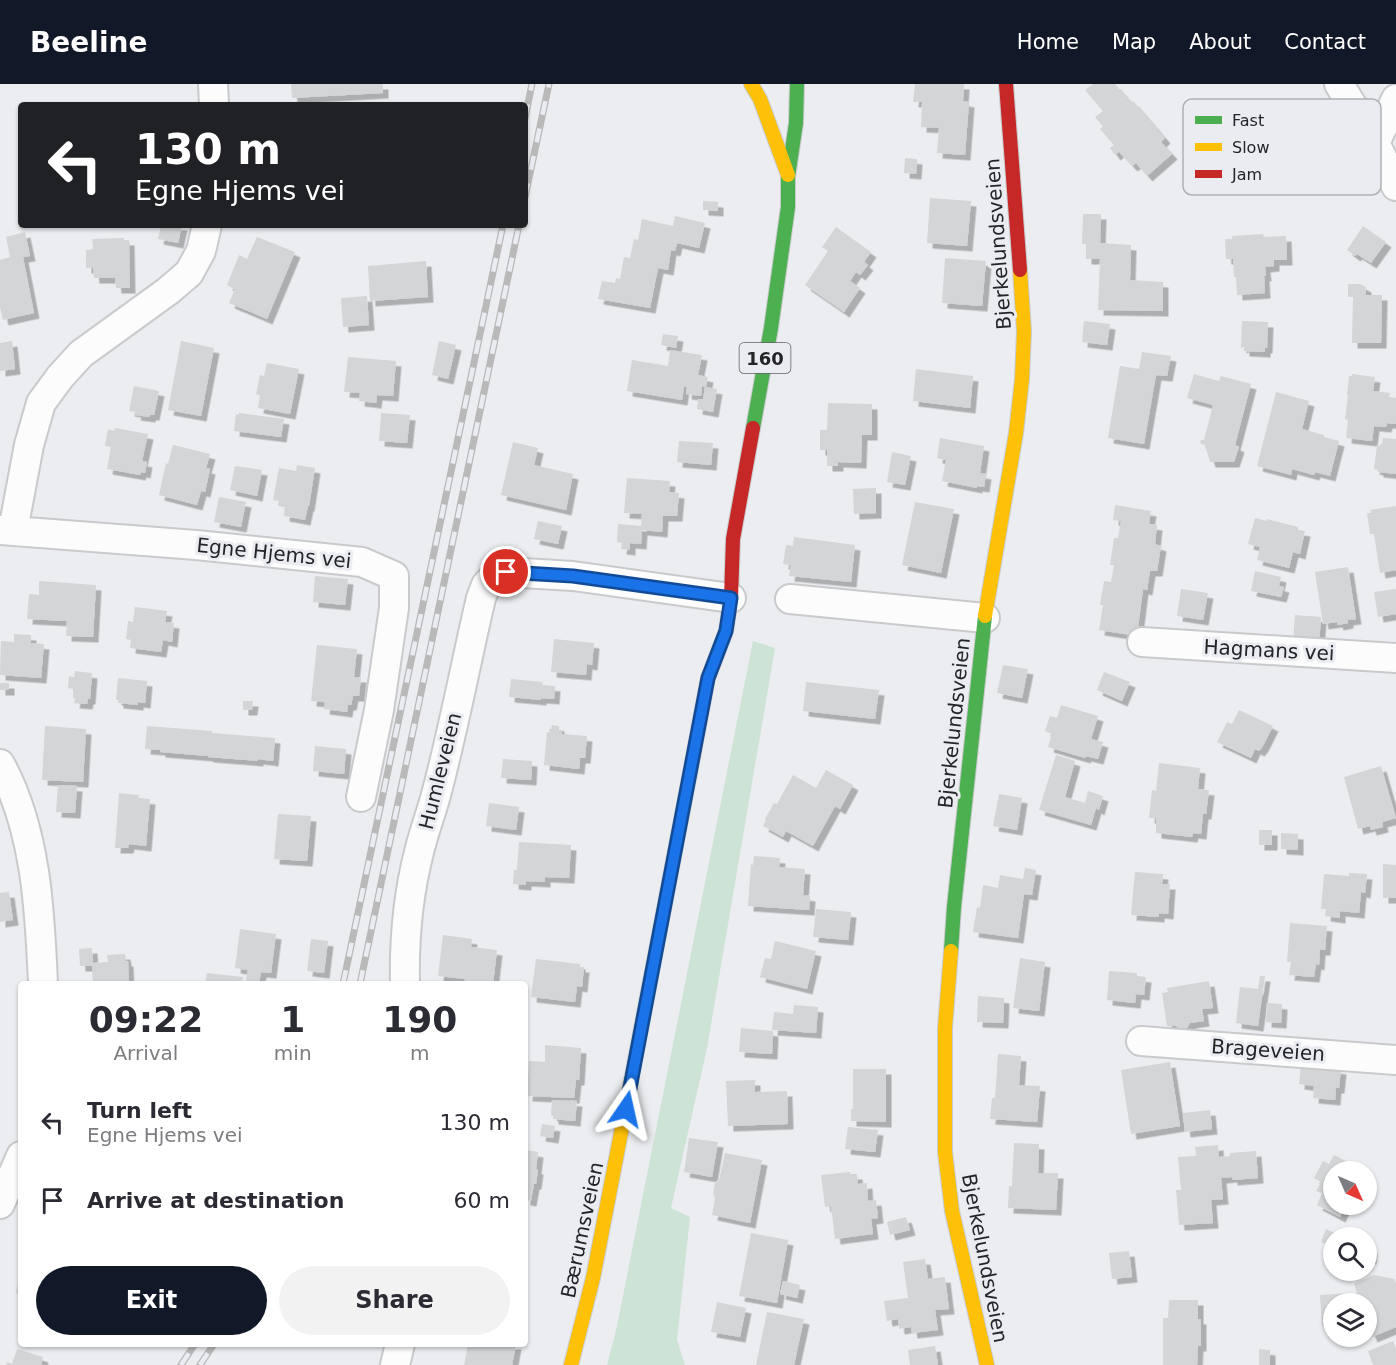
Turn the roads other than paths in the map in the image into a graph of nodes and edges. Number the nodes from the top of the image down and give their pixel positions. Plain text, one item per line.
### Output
1 (213, 84) edge
2 (751, 84) edge
3 (797, 84) edge
4 (1006, 84) edge
5 (1339, 84) edge
6 (1348, 99) edge
7 (1396, 99) edge
8 (214, 102) edge
9 (1381, 131) edge
10 (1381, 156) edge
11 (788, 177) junction
12 (1396, 186) edge
13 (206, 228) edge
14 (6, 530) edge
15 (790, 599) dead end
16 (718, 600) junction
17 (985, 618) junction
18 (1142, 642) dead end
19 (706, 648) dead end
20 (1396, 658) edge
21 (708, 678) junction
22 (0, 764) edge
23 (361, 797) dead end
24 (43, 981) edge
25 (405, 981) edge
26 (1141, 1041) dead end
27 (1396, 1060) edge
28 (18, 1163) edge
29 (0, 1204) edge
30 (399, 1347) edge
31 (395, 1365) edge
32 (571, 1365) edge
33 (987, 1365) edge

1 - 8 street
2 - 11 main road, Bærumsveien / 160
3 - 11 main road, Bærumsveien / 160
4 - 17 main road, Bjerkelundsveien
5 - 6 street
7 - 9 street
10 - 12 street
11 - 16 main road, Bærumsveien / 160
13 - 14 street
14 - 23 street, Egne Hjems vei
15 - 17 street
16 - 21 main road, Bærumsveien / 160
16 - 25 street, Humleveien
17 - 33 main road, Bjerkelundsveien
18 - 20 street, Hagmans vei
19 - 21 main road, Bærumsveien / 160
21 - 32 main road, Bærumsveien / 160
22 - 24 street
26 - 27 street, Brageveien
28 - 29 street
30 - 31 street

